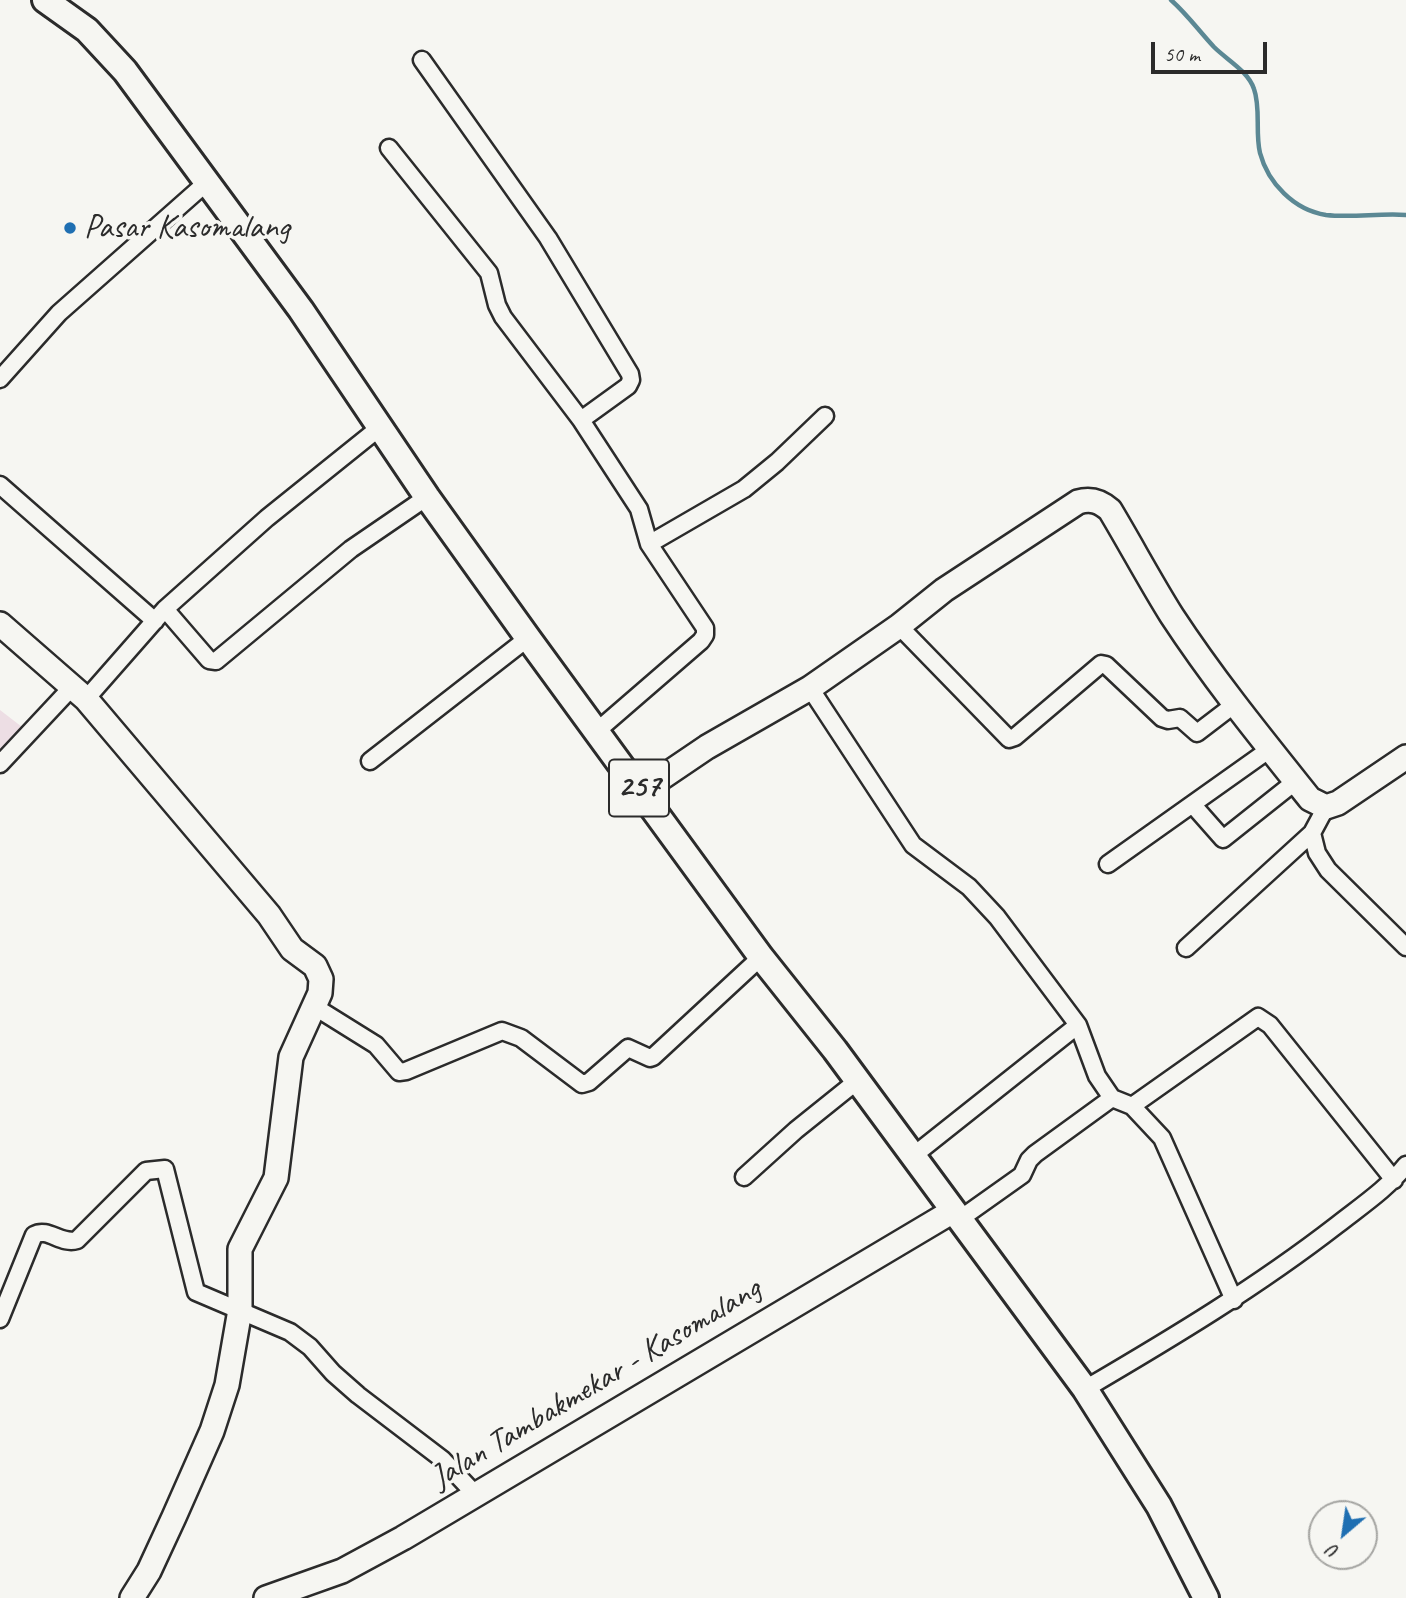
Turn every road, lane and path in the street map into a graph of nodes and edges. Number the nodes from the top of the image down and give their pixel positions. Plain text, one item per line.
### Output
1 (45, 0) edge
2 (422, 60) dead end
3 (389, 148) dead end
4 (206, 183) junction
5 (0, 379) edge
6 (825, 415) dead end
7 (581, 420) junction
8 (379, 428) junction
9 (0, 485) edge
10 (427, 497) junction
11 (649, 544) junction
12 (160, 615) junction
13 (0, 624) edge
14 (898, 626) junction
15 (528, 638) junction
16 (810, 688) junction
17 (79, 693) junction
18 (1235, 704) junction
19 (597, 731) junction
20 (1270, 749) junction
21 (1406, 757) edge
22 (370, 761) dead end
23 (0, 764) edge
24 (1296, 782) junction
25 (642, 791) junction
26 (1193, 805) junction
27 (1326, 807) junction
28 (1312, 833) junction
29 (1108, 864) dead end
30 (1406, 947) edge
31 (1186, 948) dead end
32 (761, 957) junction
33 (315, 1007) junction
34 (1078, 1025) junction
35 (857, 1081) junction
36 (1112, 1098) junction
37 (1132, 1106) junction
38 (913, 1157) junction
39 (1406, 1165) edge
40 (744, 1177) dead end
41 (1394, 1180) junction
42 (957, 1215) junction
43 (1234, 1300) junction
44 (240, 1310) junction
45 (0, 1319) edge
46 (1085, 1389) junction
47 (475, 1494) junction
48 (132, 1598) edge
49 (265, 1598) edge
50 (1206, 1598) edge

1 - 4 main road, 257
2 - 7 street
3 - 7 street
4 - 5 street
4 - 8 main road, 257
6 - 11 street
7 - 11 street
8 - 10 main road, 257
8 - 12 street
9 - 12 street
10 - 12 street
10 - 15 main road, 257
11 - 19 street
12 - 17 street
13 - 17 street
14 - 16 street
14 - 18 street
14 - 18 street
15 - 19 main road, 257
15 - 22 street
16 - 25 street
16 - 34 street
17 - 23 street
17 - 33 street
18 - 20 street
19 - 25 main road, 257
20 - 24 street
20 - 26 street
21 - 27 street
24 - 26 street
24 - 27 street
25 - 32 main road, 257
26 - 29 street
27 - 28 street
28 - 30 street
28 - 31 street
32 - 33 street
32 - 35 main road, 257
33 - 44 street
34 - 36 street
34 - 38 street
35 - 38 main road, 257
35 - 40 street
36 - 37 street
36 - 42 street
37 - 41 street
37 - 43 street
38 - 42 main road, 257
39 - 41 street
41 - 43 street
42 - 46 main road, 257
42 - 47 street, Jalan Tambakmekar - Kasomalang
43 - 46 street
44 - 45 street
44 - 47 street
44 - 48 street
46 - 50 main road, 257
47 - 49 street, Jalan Tambakmekar - Kasomalang

